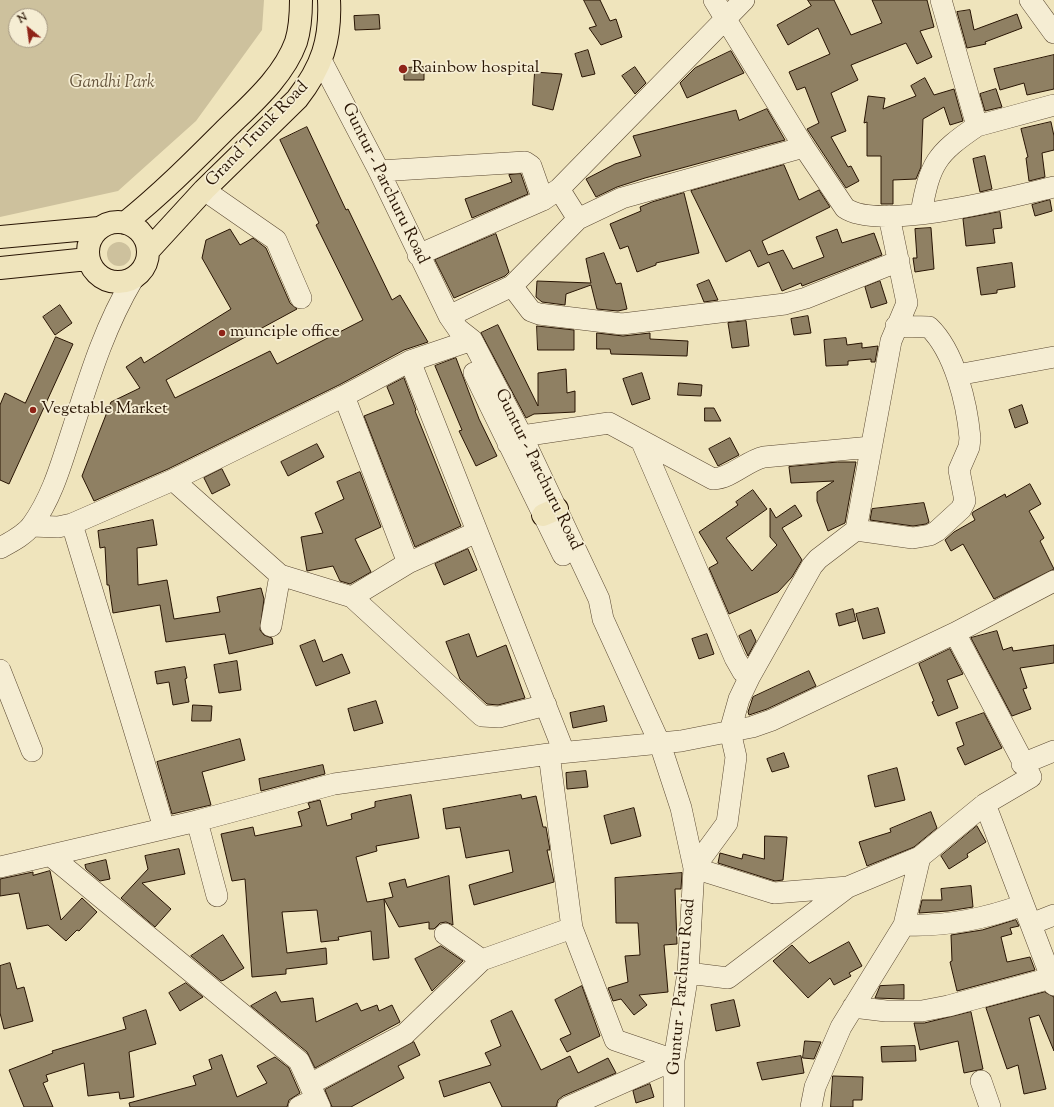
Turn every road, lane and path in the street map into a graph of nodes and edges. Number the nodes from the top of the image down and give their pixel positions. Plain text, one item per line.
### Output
1 (301, 0) edge
2 (329, 0) edge
3 (714, 0) edge
4 (744, 0) edge
5 (941, 0) edge
6 (1030, 0) edge
7 (726, 19) junction
8 (1054, 33) edge
9 (295, 43) junction
10 (321, 60) junction
11 (1054, 105) edge
12 (977, 126) junction
13 (804, 147) junction
14 (379, 171) junction
15 (1054, 187) edge
16 (204, 190) junction
17 (551, 194) junction
18 (921, 212) junction
19 (889, 216) junction
20 (578, 219) junction
21 (125, 223) junction
22 (100, 228) junction
23 (0, 237) edge
24 (148, 251) junction
25 (418, 254) junction
26 (88, 259) junction
27 (899, 262) junction
28 (0, 268) edge
29 (126, 280) junction
30 (512, 286) junction
31 (301, 298) dead end
32 (896, 326) junction
33 (460, 332) junction
34 (1054, 357) edge
35 (410, 361) junction
36 (957, 375) junction
37 (344, 396) junction
38 (515, 440) junction
39 (641, 440) junction
40 (871, 447) junction
41 (173, 480) junction
42 (72, 524) junction
43 (31, 526) junction
44 (856, 530) junction
45 (477, 532) junction
46 (0, 538) edge
47 (0, 548) edge
48 (408, 563) junction
49 (280, 576) junction
50 (1054, 581) edge
51 (352, 597) junction
52 (271, 626) dead end
53 (955, 633) junction
54 (0, 670) edge
55 (750, 676) junction
56 (546, 705) junction
57 (730, 731) junction
58 (660, 744) junction
59 (32, 751) dead end
60 (1054, 751) edge
61 (557, 753) junction
62 (1022, 764) junction
63 (985, 804) junction
64 (198, 821) junction
65 (164, 828) junction
66 (51, 856) junction
67 (920, 857) junction
68 (0, 867) edge
69 (694, 868) junction
70 (848, 887) junction
71 (217, 896) dead end
72 (1027, 914) junction
73 (1054, 915) edge
74 (904, 925) junction
75 (572, 928) junction
76 (445, 934) dead end
77 (482, 960) junction
78 (688, 973) junction
79 (1052, 982) edge
80 (853, 1007) junction
81 (674, 1060) junction
82 (981, 1081) dead end
83 (311, 1099) edge
84 (568, 1107) edge
85 (674, 1107) edge
86 (811, 1107) edge
87 (990, 1107) edge

1 - 9 main road, Grand Trunk Road
2 - 10 main road, Grand Trunk Road
3 - 7 street
4 - 7 street
5 - 12 street
6 - 8 street
7 - 13 street
7 - 17 street
9 - 10 main road
9 - 21 main road, Grand Trunk Road
10 - 14 street, Guntur - Parchuru Road
10 - 16 main road, Grand Trunk Road
11 - 12 street
12 - 18 street
13 - 19 street
13 - 20 street
14 - 17 street
14 - 25 street, Guntur - Parchuru Road
15 - 18 street
16 - 24 main road, Grand Trunk Road
16 - 31 street
17 - 20 street
17 - 25 street
18 - 19 street
19 - 27 street
20 - 30 street
21 - 22 main road
21 - 24 main road
22 - 23 main road
22 - 26 main road
24 - 29 main road
25 - 33 street, Guntur - Parchuru Road
26 - 28 main road
26 - 29 main road
27 - 30 street
27 - 32 street
29 - 43 street
29 - 46 street
30 - 33 street
32 - 36 street
32 - 40 street
33 - 35 street
33 - 38 street, Guntur - Parchuru Road
34 - 36 street
35 - 37 street
35 - 45 street
36 - 44 street
37 - 41 street
37 - 48 street
38 - 39 street
38 - 58 street, Guntur - Parchuru Road
39 - 40 street
39 - 55 street
40 - 44 street
41 - 42 street
41 - 49 street
42 - 43 street
42 - 65 street
43 - 47 street
44 - 55 street
45 - 48 street
45 - 56 street
48 - 51 street
49 - 51 street
49 - 52 street
50 - 53 street
51 - 56 street
53 - 57 street
53 - 62 street
54 - 59 street
55 - 57 street
56 - 61 street
57 - 58 street
57 - 69 street
58 - 61 street
58 - 69 street, Guntur - Parchuru Road
60 - 62 street
61 - 64 street
61 - 75 street
62 - 63 street
63 - 67 street
63 - 72 street
64 - 65 street
64 - 71 street
65 - 66 street
66 - 68 street
66 - 83 street
67 - 70 street
67 - 74 street
69 - 70 street
69 - 78 street, Guntur - Parchuru Road
70 - 78 street
72 - 73 street
72 - 74 street
72 - 79 street
74 - 80 street
75 - 77 street
75 - 81 street
76 - 77 street
77 - 83 street
78 - 81 street, Guntur - Parchuru Road
79 - 80 street
80 - 86 street
81 - 84 street
81 - 85 street, Guntur - Parchuru Road
82 - 87 street

